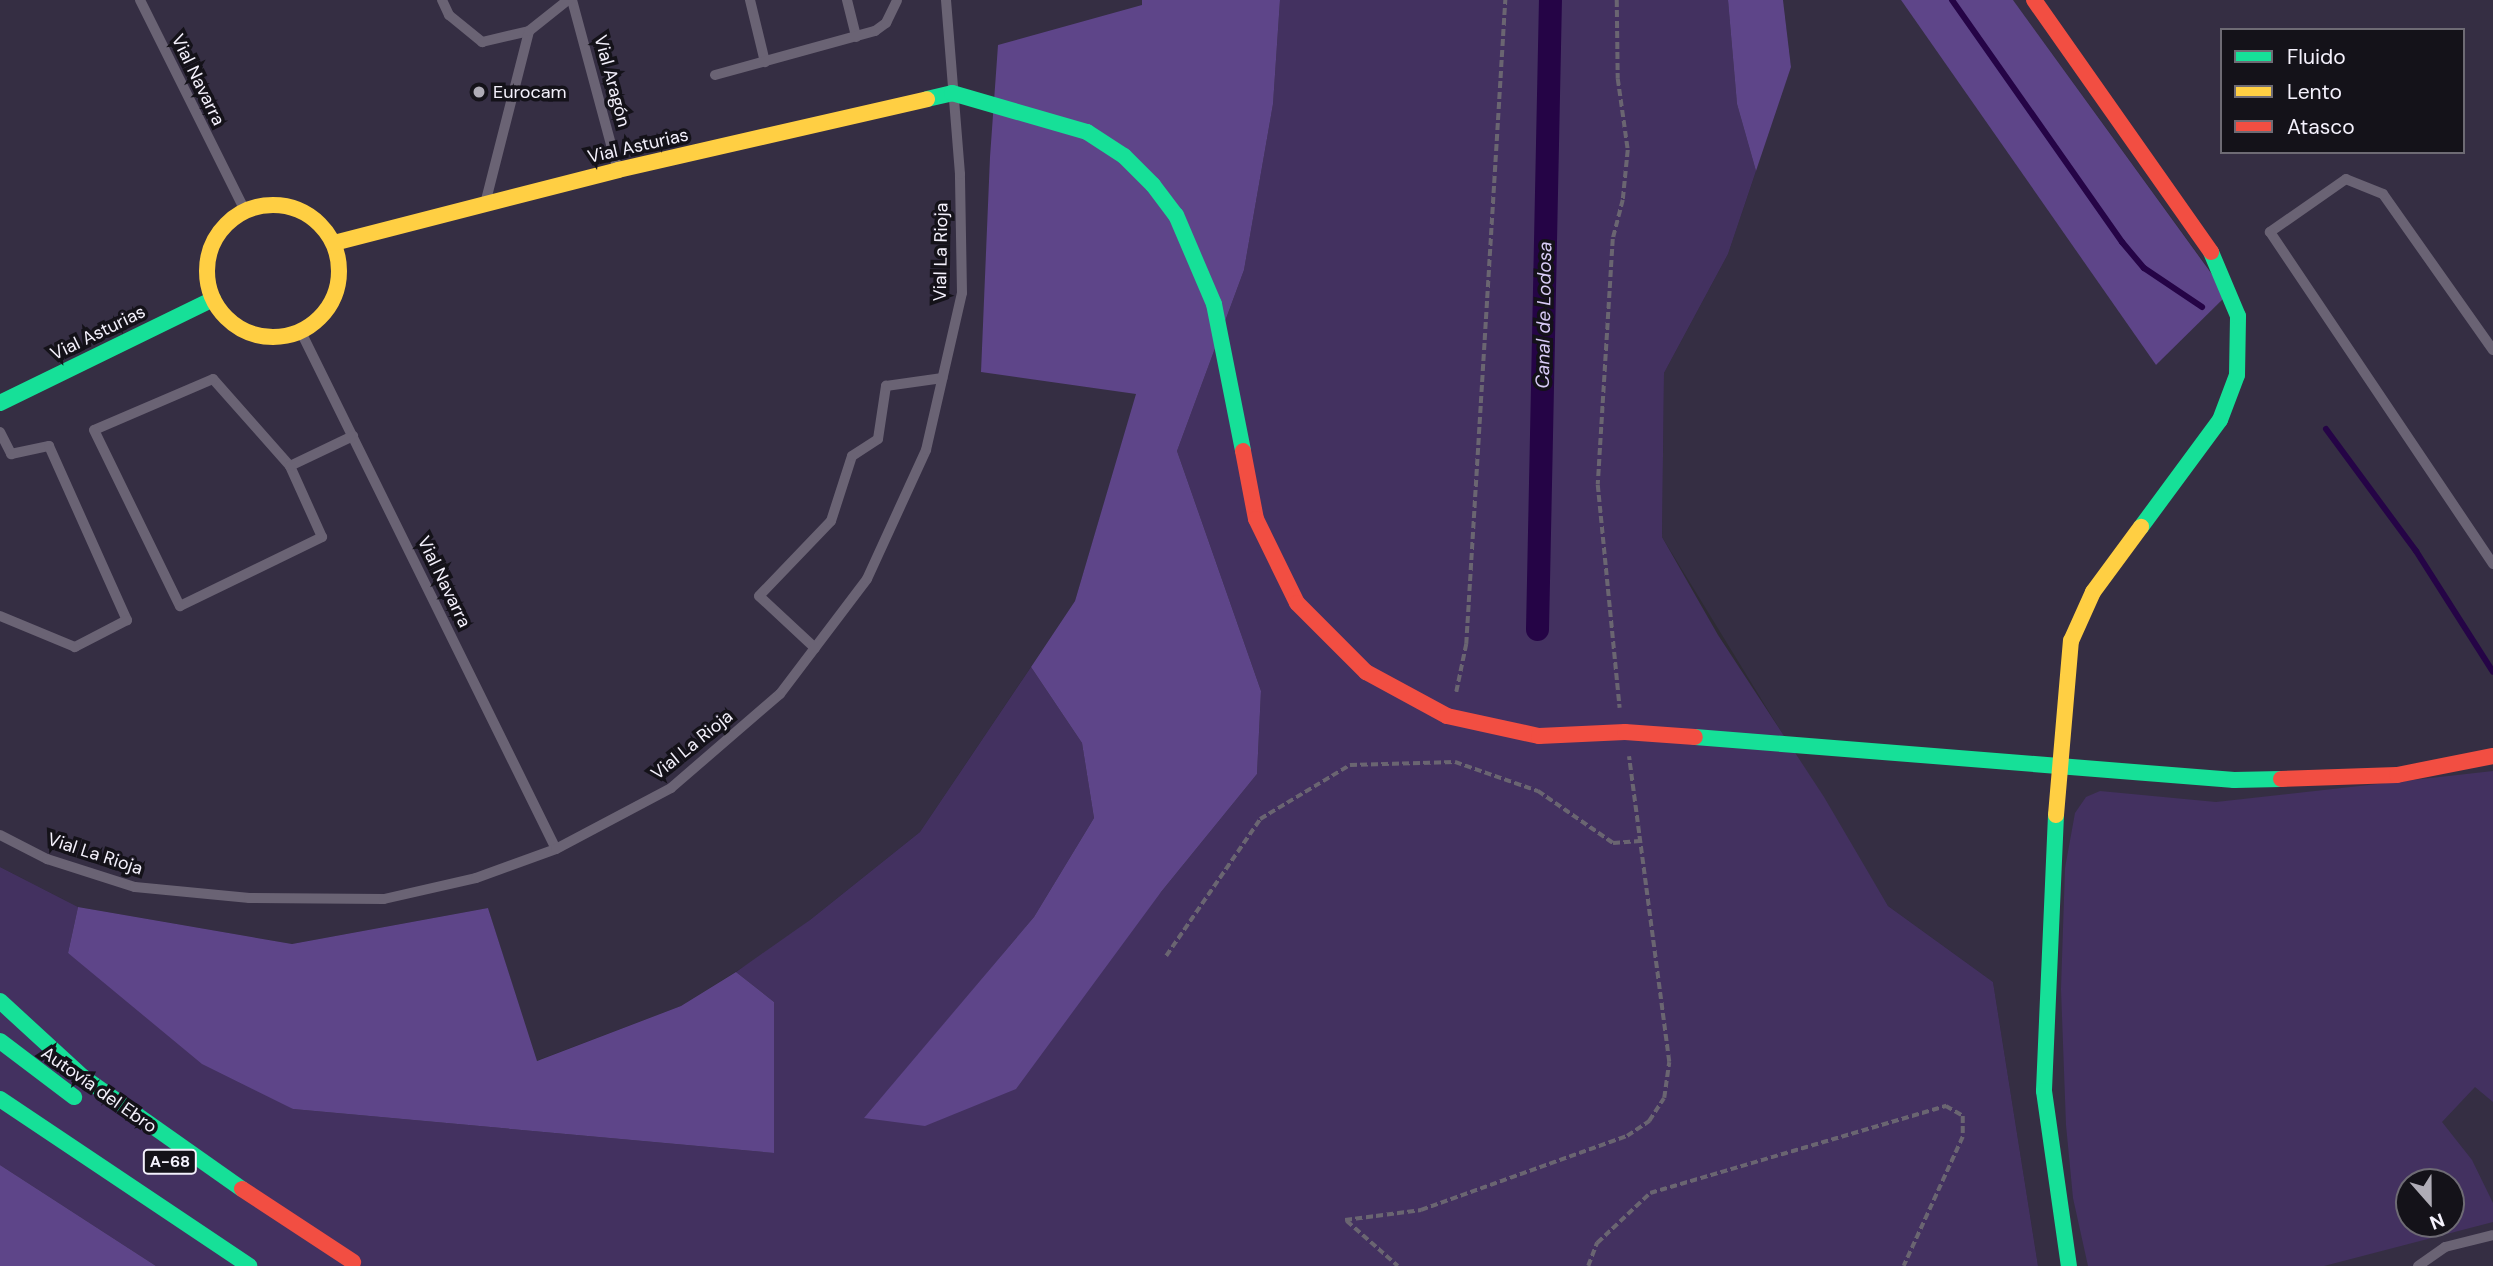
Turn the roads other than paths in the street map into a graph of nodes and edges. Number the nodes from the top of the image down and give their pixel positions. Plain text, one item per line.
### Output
1 (140, 0) edge
2 (442, 0) edge
3 (570, 0) edge
4 (750, 0) edge
5 (847, 0) edge
6 (897, 0) edge
7 (946, 0) edge
8 (2034, 0) edge
9 (529, 31) junction
10 (856, 37) junction
11 (765, 62) junction
12 (715, 75) dead end
13 (952, 93) junction
14 (618, 170) junction
15 (485, 204) junction
16 (246, 211) junction
17 (334, 243) junction
18 (213, 299) junction
19 (301, 332) junction
20 (2493, 350) edge
21 (943, 378) junction
22 (0, 402) edge
23 (0, 432) edge
24 (352, 436) junction
25 (290, 466) junction
26 (2493, 564) edge
27 (0, 616) edge
28 (815, 648) junction
29 (2493, 756) edge
30 (2059, 769) junction
31 (0, 835) edge
32 (555, 849) junction
33 (0, 1001) edge
34 (0, 1041) edge
35 (0, 1099) edge
36 (91, 1109) dead end
37 (191, 1175) dead end
38 (2493, 1235) edge
39 (193, 1250) dead end
40 (358, 1264) edge
41 (232, 1266) edge
42 (249, 1266) edge
43 (2069, 1266) edge
44 (2418, 1266) edge

1 - 16 lane, Vial Navarra
2 - 9 lane
3 - 9 lane
3 - 14 lane, Vial Aragón
4 - 11 lane
5 - 10 lane
6 - 10 lane
7 - 13 lane, Vial La Rioja
8 - 30 main road
9 - 15 lane
10 - 11 lane
11 - 12 lane
13 - 14 main road, Vial Asturias
13 - 21 lane, Vial La Rioja
13 - 30 main road
14 - 15 main road, Vial Asturias
15 - 17 main road, Vial Asturias
16 - 17 main road
16 - 18 main road
17 - 19 main road
18 - 19 main road
18 - 22 main road, Vial Asturias
19 - 24 lane, Vial Navarra
20 - 26 lane
21 - 28 lane, Vial La Rioja
21 - 28 lane
23 - 27 lane
24 - 25 lane
24 - 32 lane, Vial Navarra
25 - 25 lane
28 - 32 lane, Vial La Rioja
29 - 30 main road
30 - 43 main road
31 - 32 lane, Vial La Rioja
33 - 40 main road
34 - 36 main road, Autovía del Ebro
35 - 42 main road, A-68
37 - 40 main road, A-68
38 - 44 lane
39 - 41 main road

